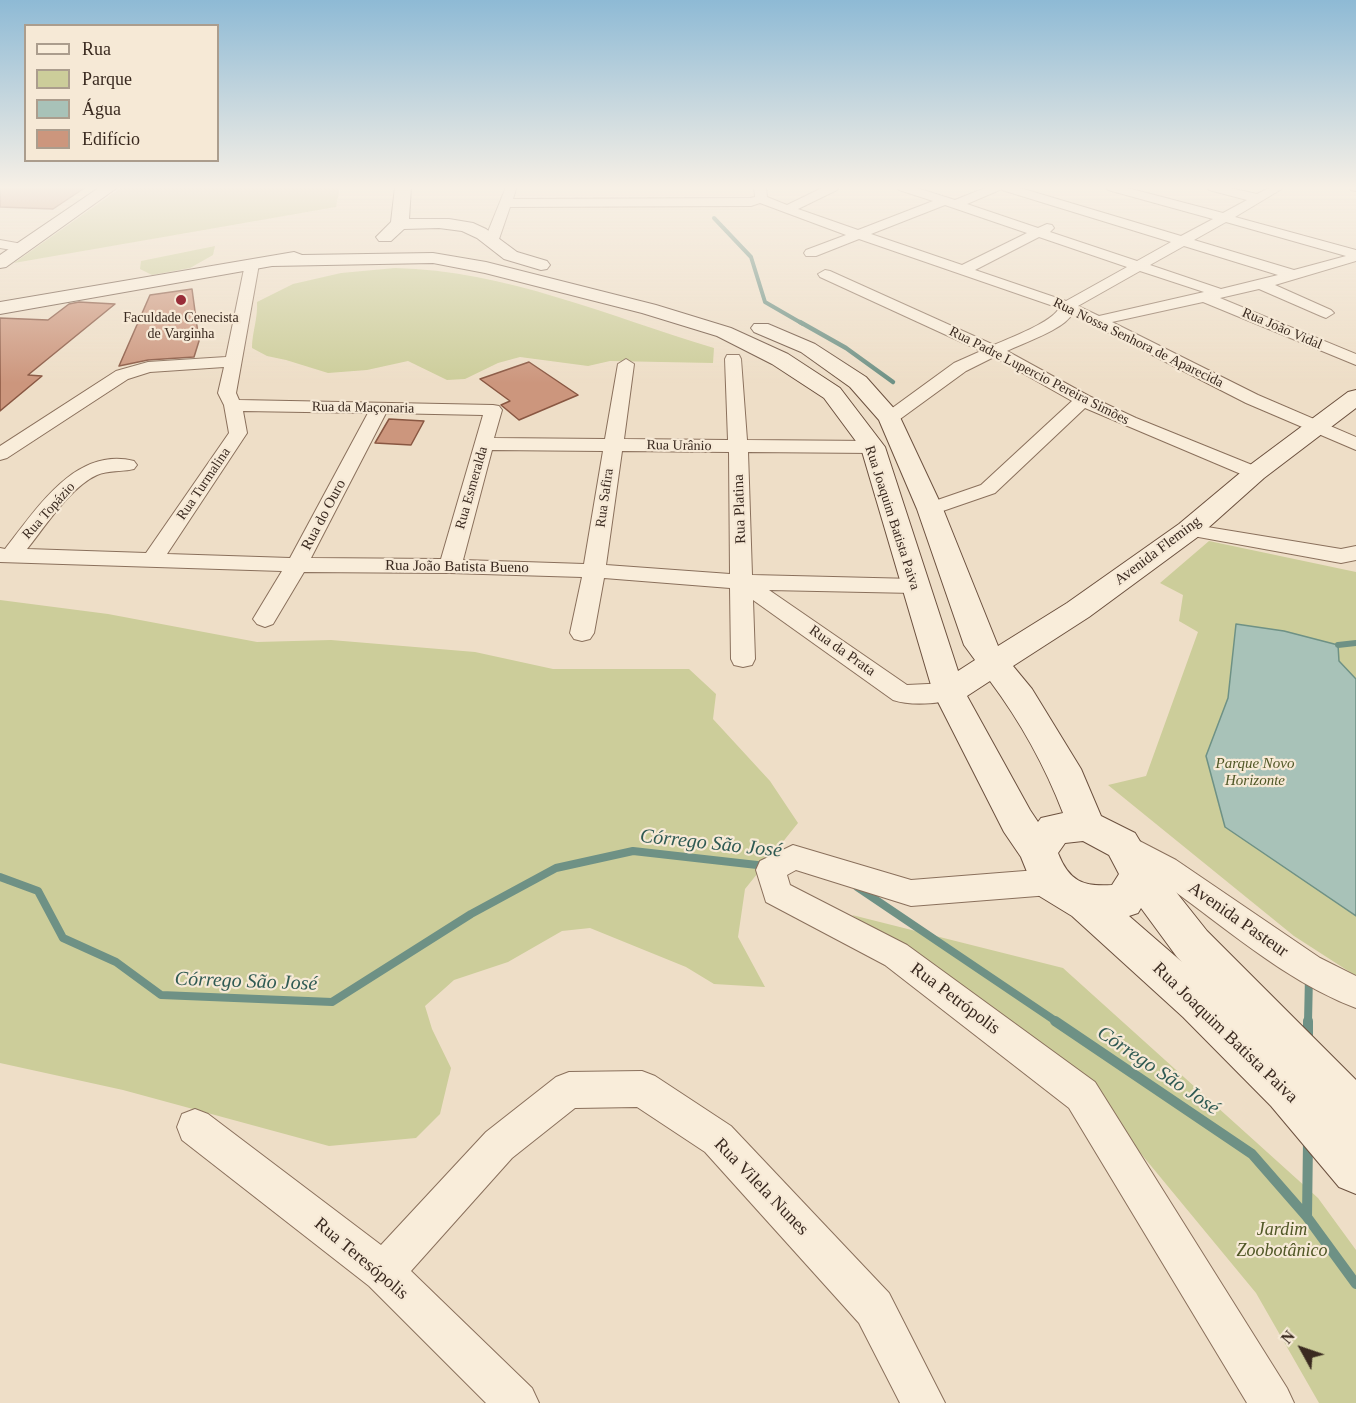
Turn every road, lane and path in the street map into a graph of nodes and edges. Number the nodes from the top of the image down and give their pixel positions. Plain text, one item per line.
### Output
1 (16, 252) edge
2 (366, 252) edge
3 (457, 252) edge
4 (506, 252) edge
5 (911, 252) edge
6 (999, 252) edge
7 (1100, 252) edge
8 (1162, 252) edge
9 (1222, 252) edge
10 (363, 255) junction
11 (1356, 256) edge
12 (434, 258) junction
13 (0, 263) edge
14 (1140, 266) junction
15 (964, 270) junction
16 (268, 271) junction
17 (825, 274) dead end
18 (1294, 275) junction
19 (1261, 284) junction
20 (246, 290) joint
21 (1223, 294) junction
22 (1207, 298) junction
23 (1067, 306) junction
24 (0, 308) edge
25 (1326, 313) dead end
26 (1098, 321) junction
27 (993, 350) junction
28 (733, 359) dead end
29 (1356, 360) edge
30 (233, 361) junction
31 (626, 364) dead end
32 (1356, 397) edge
33 (1083, 400) junction
34 (233, 405) junction
35 (379, 409) junction
36 (493, 410) joint
37 (890, 418) junction
38 (1314, 427) junction
39 (485, 444) junction
40 (1356, 444) edge
41 (612, 445) junction
42 (738, 447) junction
43 (873, 447) junction
44 (0, 454) edge
45 (127, 465) dead end
46 (1255, 473) junction
47 (930, 509) junction
48 (1189, 530) junction
49 (1356, 553) edge
50 (5, 556) edge
51 (153, 560) junction
52 (297, 565) junction
53 (450, 566) junction
54 (596, 571) junction
55 (742, 582) junction
56 (914, 586) junction
57 (266, 619) dead end
58 (582, 633) dead end
59 (743, 659) dead end
60 (996, 664) junction
61 (949, 692) junction
62 (1087, 826) junction
63 (1130, 860) junction
64 (1044, 867) junction
65 (1086, 904) junction
66 (1356, 993) edge
67 (1356, 1113) edge
68 (195, 1127) dead end
69 (1356, 1170) edge
70 (383, 1272) junction
71 (517, 1403) edge
72 (923, 1403) edge
73 (1272, 1403) edge

1 - 13 main road
2 - 10 main road
3 - 12 main road
4 - 37 main road
5 - 15 street, Rua Nossa Senhora de Aparecida
6 - 15 street
7 - 14 street
8 - 14 street
9 - 18 street
10 - 12 main road, Rua Joaquim Batista Paiva
10 - 16 main road, Rua Joaquim Batista Paiva
11 - 18 street
12 - 43 main road, Rua Joaquim Batista Paiva
14 - 21 street
14 - 23 street
15 - 23 street, Rua Nossa Senhora de Aparecida
16 - 20 main road
16 - 24 main road
17 - 27 street, Rua Padre Lupercio Pereira Simões
18 - 19 street
19 - 21 street
19 - 25 street
20 - 30 street, Rua Turmalina
21 - 22 street
22 - 26 street
22 - 29 street, Rua João Vidal
23 - 26 street, Rua Nossa Senhora de Aparecida
23 - 27 street
26 - 38 street, Rua Nossa Senhora de Aparecida
27 - 33 street, Rua Padre Lupercio Pereira Simões
27 - 37 street
28 - 42 street, Rua Platina
30 - 34 street, Rua Turmalina
30 - 44 street
31 - 41 street, Rua Safira
32 - 38 main road, Avenida Fleming
33 - 46 street, Rua Padre Lupercio Pereira Simões
33 - 47 street
34 - 35 street, Rua da Maçonaria
34 - 51 street, Rua Turmalina
35 - 36 street, Rua da Maçonaria
35 - 52 street, Rua do Ouro
36 - 39 street, Rua Esmeralda
37 - 47 main road
38 - 40 street, Rua Nossa Senhora de Aparecida
38 - 46 main road, Avenida Fleming
39 - 41 street, Rua Urânio
39 - 53 street, Rua Esmeralda
41 - 42 street, Rua Urânio
41 - 54 street, Rua Safira
42 - 43 street, Rua Urânio
42 - 55 street, Rua Platina
43 - 56 main road, Rua Joaquim Batista Paiva
45 - 50 street, Rua Topázio
46 - 48 main road, Avenida Fleming
47 - 60 main road
48 - 49 street
48 - 60 main road, Avenida Fleming
50 - 51 street, Rua João Batista Bueno
51 - 52 street, Rua João Batista Bueno
52 - 53 street, Rua João Batista Bueno
52 - 57 street, Rua do Ouro
53 - 54 street, Rua João Batista Bueno
54 - 55 street, Rua João Batista Bueno
54 - 58 street, Rua Safira
55 - 56 street, Rua João Batista Bueno
55 - 59 street, Rua Platina
55 - 61 street, Rua da Prata
56 - 61 main road, Rua Joaquim Batista Paiva
60 - 61 main road, Avenida Fleming
60 - 62 main road
61 - 64 main road, Rua Joaquim Batista Paiva
62 - 63 main road
62 - 64 main road
63 - 65 main road
63 - 66 street, Avenida Pasteur
63 - 67 main road
64 - 65 main road, Rua Joaquim Batista Paiva
64 - 73 street, Rua Petrópolis
65 - 69 main road, Rua Joaquim Batista Paiva
68 - 70 street, Rua Teresópolis
70 - 71 street, Rua Teresópolis
70 - 72 street, Rua Vilela Nunes

